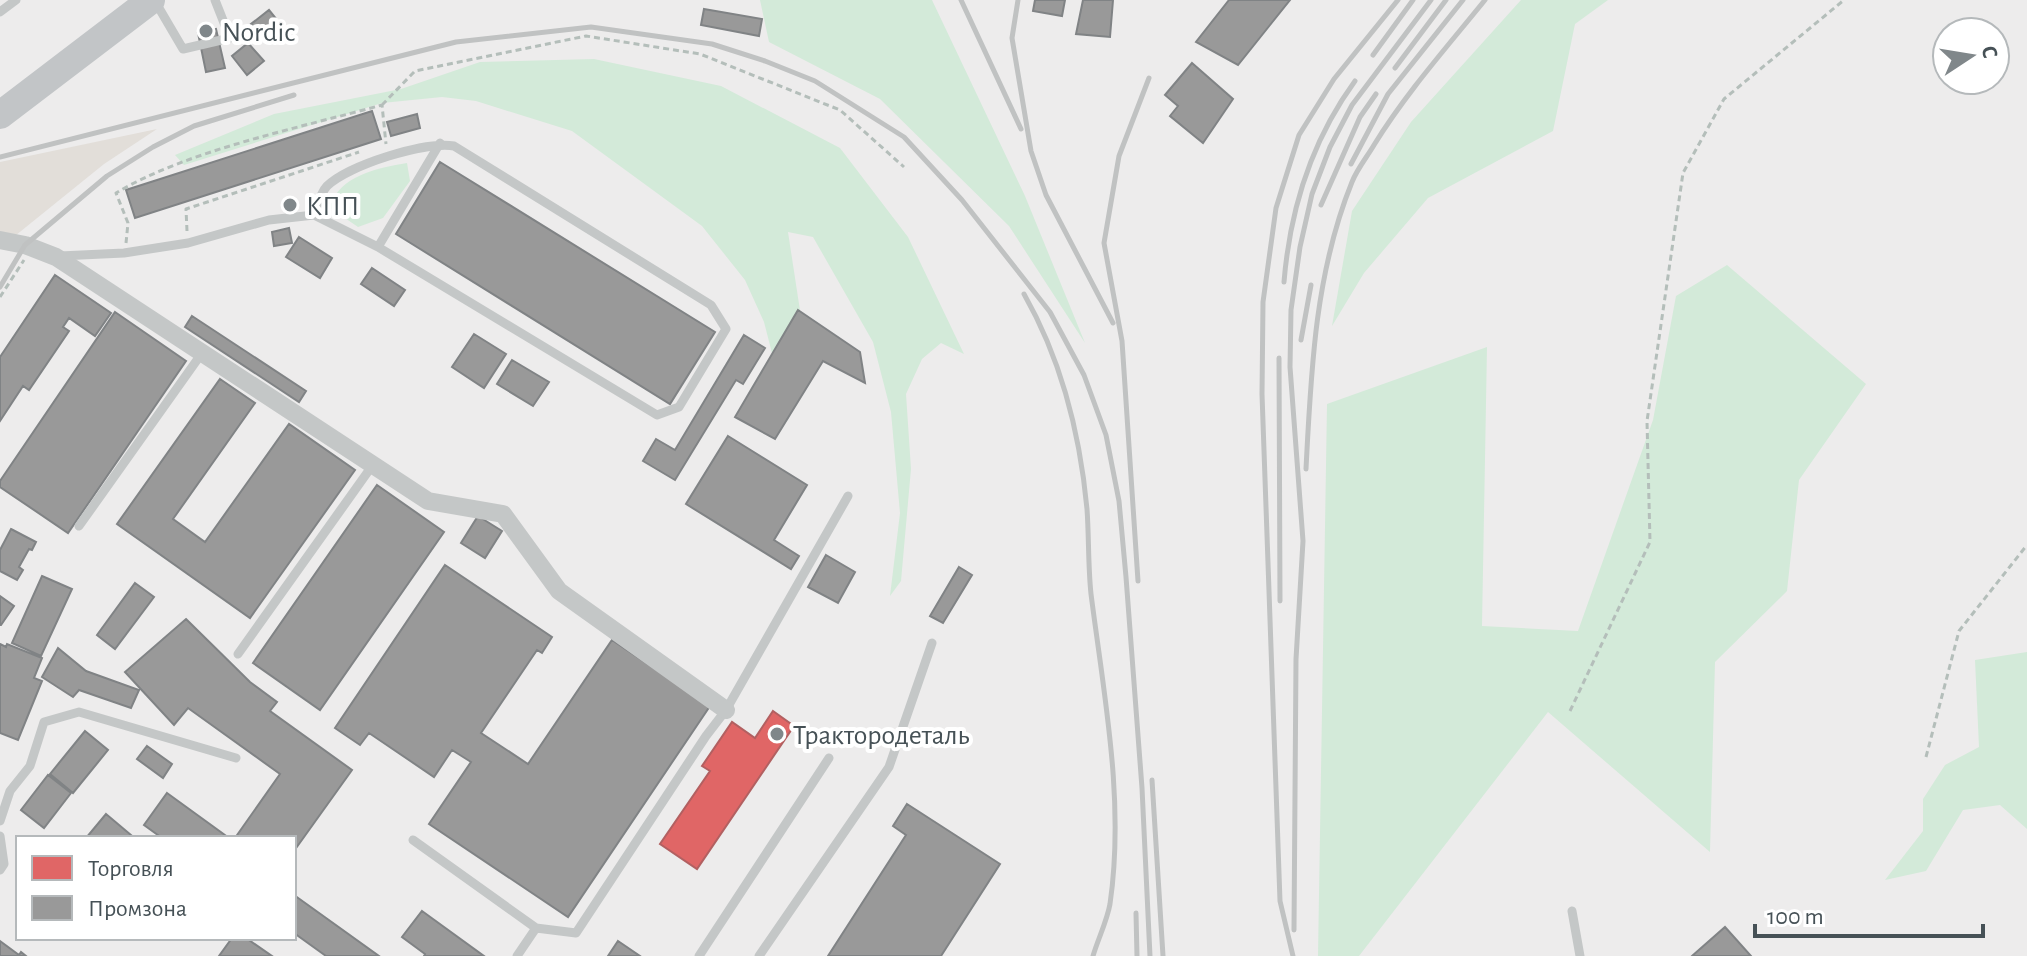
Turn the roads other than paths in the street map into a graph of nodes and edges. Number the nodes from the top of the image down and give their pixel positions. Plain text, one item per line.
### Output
1 (16, 0) edge
2 (152, 0) edge
3 (215, 0) edge
4 (0, 12) edge
5 (0, 115) edge
6 (440, 143) junction
7 (314, 215) junction
8 (0, 240) edge
9 (378, 247) junction
10 (56, 257) junction
11 (202, 353) junction
12 (372, 466) junction
13 (848, 496) dead end
14 (79, 526) dead end
15 (932, 643) dead end
16 (238, 654) dead end
17 (726, 710) junction
18 (236, 758) dead end
19 (829, 758) dead end
20 (0, 821) edge
21 (0, 836) edge
22 (413, 840) dead end
23 (0, 870) edge
24 (1572, 911) dead end
25 (536, 928) junction
26 (517, 956) edge
27 (699, 956) edge
28 (759, 956) edge
29 (1580, 956) edge

1 - 4 lane
2 - 3 lane
2 - 5 main road
6 - 7 lane
6 - 9 lane
6 - 9 lane
7 - 9 lane
7 - 10 lane
8 - 10 street
10 - 11 street
11 - 12 street
11 - 14 lane
12 - 16 lane
12 - 17 street
13 - 17 lane
15 - 28 lane
17 - 25 lane
18 - 20 lane
19 - 27 lane
21 - 23 lane
22 - 25 lane
24 - 29 lane
25 - 26 lane

